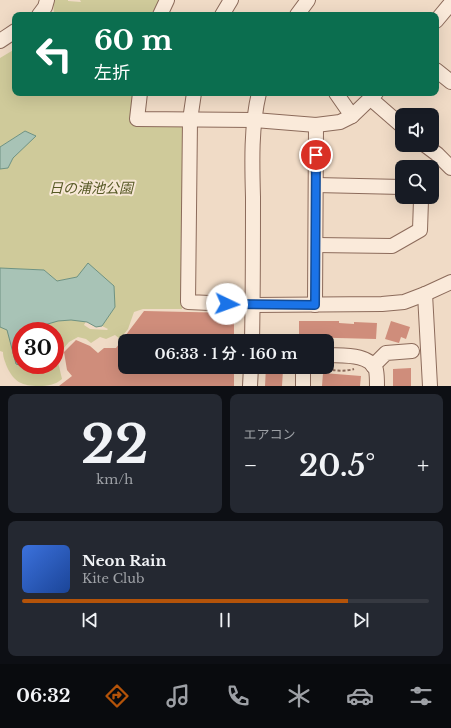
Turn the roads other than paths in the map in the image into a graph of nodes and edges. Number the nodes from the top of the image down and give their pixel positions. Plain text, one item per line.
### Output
1 (47, 0) edge
2 (167, 0) edge
3 (231, 0) edge
4 (308, 0) edge
5 (451, 3) edge
6 (41, 12) edge
7 (161, 12) edge
8 (224, 12) edge
9 (298, 12) edge
10 (439, 18) edge
11 (12, 33) edge
12 (0, 41) edge
13 (439, 72) edge
14 (451, 82) edge
15 (140, 96) edge
16 (194, 96) edge
17 (258, 96) edge
18 (338, 96) edge
19 (374, 96) edge
20 (352, 116) junction
21 (395, 118) edge
22 (190, 120) junction
23 (254, 120) junction
24 (316, 125) junction
25 (433, 152) edge
26 (451, 168) edge
27 (316, 185) junction
28 (395, 187) edge
29 (421, 204) edge
30 (316, 245) junction
31 (451, 282) edge
32 (425, 294) junction
33 (253, 305) junction
34 (315, 305) junction
35 (252, 334) edge
36 (412, 351) dead end
37 (334, 356) edge
38 (373, 366) junction
39 (251, 374) edge
40 (303, 374) edge
41 (250, 386) edge
42 (302, 386) edge
43 (377, 386) edge
44 (430, 386) edge

1 - 6 street
2 - 7 street
3 - 8 street
4 - 9 street
5 - 10 street
11 - 12 street
13 - 14 street
15 - 22 street
16 - 22 street
17 - 23 street
18 - 20 street
19 - 20 street
19 - 21 street
20 - 24 street
22 - 23 street
22 - 33 street
23 - 24 street
23 - 33 street
24 - 27 street
25 - 26 street
27 - 28 street
27 - 30 street
29 - 30 street
30 - 34 street
31 - 32 street
32 - 34 street
32 - 44 street
33 - 34 street
33 - 35 street
36 - 38 street
37 - 38 street
38 - 43 street
39 - 41 street
40 - 42 street

